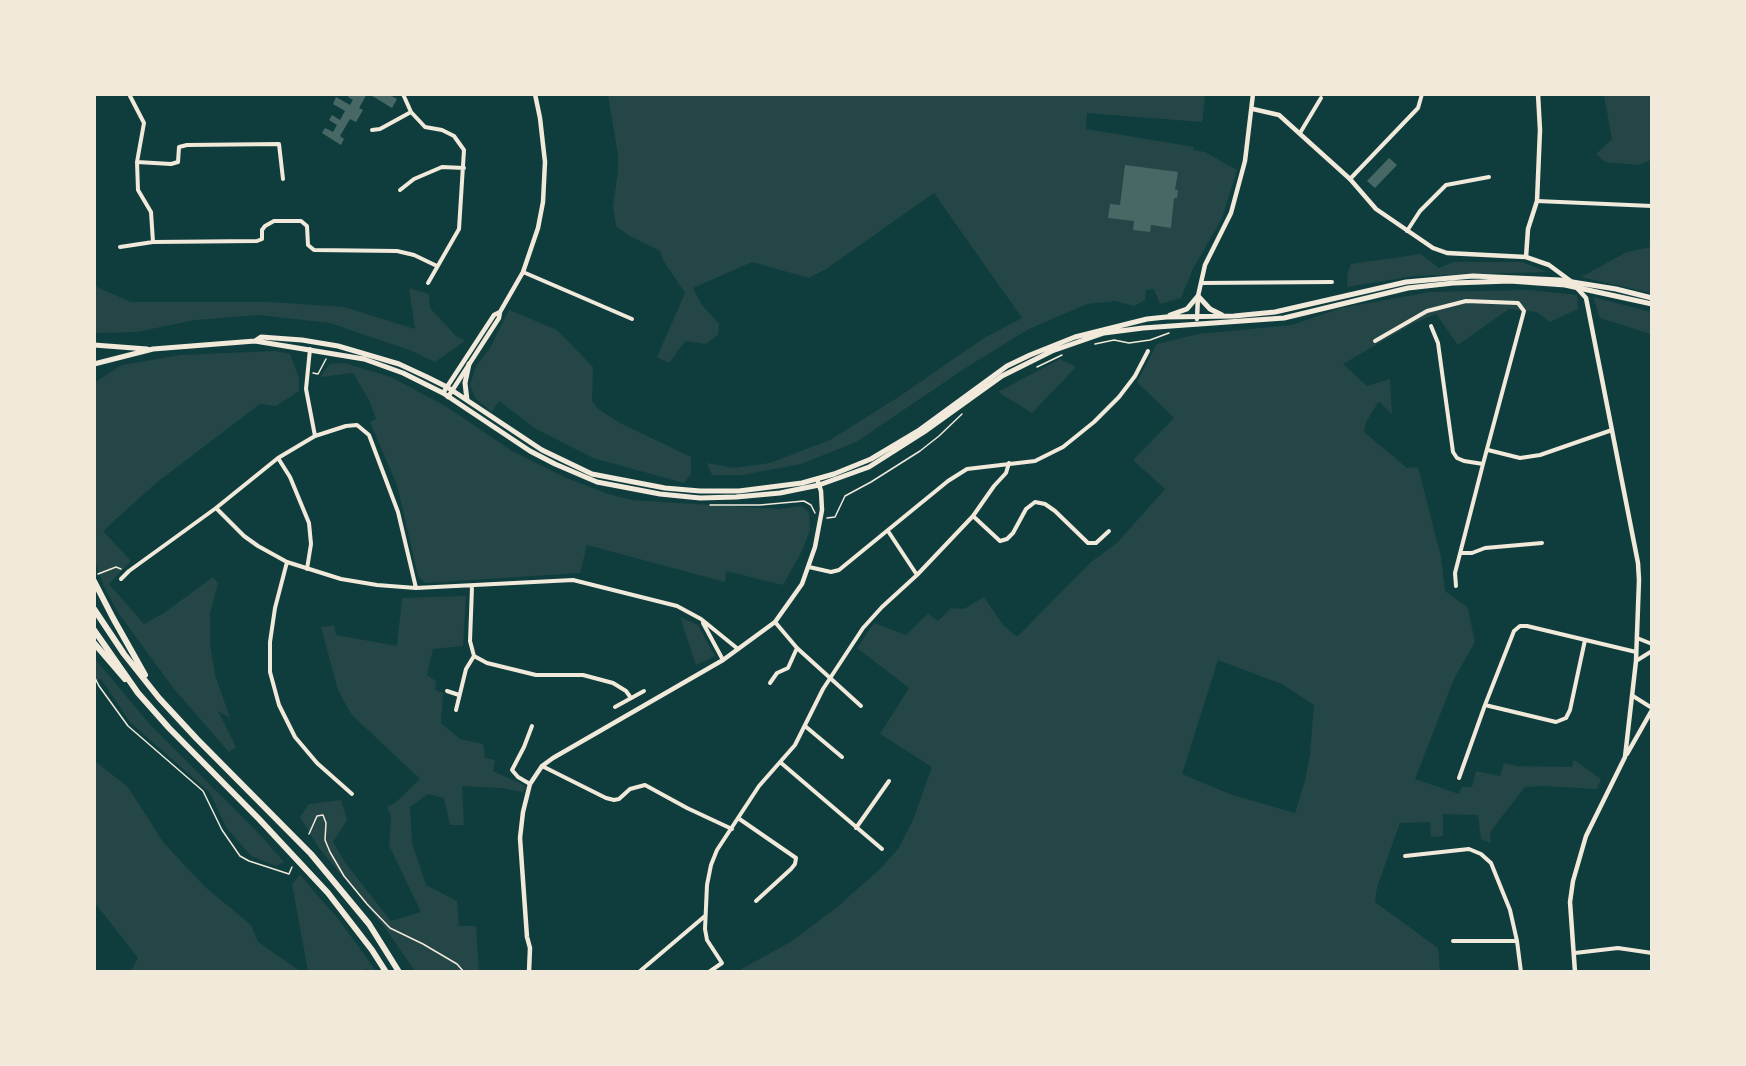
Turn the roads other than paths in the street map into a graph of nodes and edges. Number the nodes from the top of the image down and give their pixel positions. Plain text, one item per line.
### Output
1 (129, 94) edge
2 (403, 94) edge
3 (535, 94) edge
4 (1254, 94) edge
5 (1422, 94) edge
6 (1538, 94) edge
7 (1321, 98) dead end
8 (1253, 109) junction
9 (411, 112) junction
10 (372, 130) dead end
11 (1300, 133) junction
12 (137, 162) junction
13 (464, 168) junction
14 (1489, 177) dead end
15 (283, 179) dead end
16 (1350, 179) junction
17 (400, 190) dead end
18 (1537, 201) junction
19 (1652, 206) edge
20 (1406, 231) junction
21 (153, 242) junction
22 (120, 247) dead end
23 (1526, 256) junction
24 (437, 266) junction
25 (522, 273) junction
26 (1332, 282) dead end
27 (428, 283) dead end
28 (1200, 283) junction
29 (1586, 286) junction
30 (1198, 297) junction
31 (1652, 298) edge
32 (1652, 304) edge
33 (500, 312) junction
34 (1225, 316) junction
35 (1166, 317) junction
36 (1197, 317) junction
37 (632, 319) dead end
38 (1197, 325) junction
39 (1431, 326) dead end
40 (255, 341) junction
41 (1376, 341) dead end
42 (94, 345) edge
43 (153, 349) junction
44 (310, 349) junction
45 (1148, 351) dead end
46 (94, 363) edge
47 (469, 364) junction
48 (449, 389) junction
49 (446, 395) junction
50 (467, 400) junction
51 (1613, 430) junction
52 (315, 436) junction
53 (1488, 450) junction
54 (278, 458) junction
55 (1009, 463) junction
56 (1483, 464) junction
57 (818, 482) junction
58 (216, 508) junction
59 (973, 516) junction
60 (888, 531) junction
61 (1109, 531) dead end
62 (1542, 543) dead end
63 (1460, 553) junction
64 (286, 562) junction
65 (809, 567) junction
66 (307, 569) junction
67 (918, 575) junction
68 (121, 579) dead end
69 (94, 581) edge
70 (1456, 586) dead end
71 (472, 587) junction
72 (416, 588) junction
73 (94, 609) edge
74 (701, 620) junction
75 (775, 622) junction
76 (94, 630) edge
77 (1636, 638) junction
78 (1585, 640) junction
79 (94, 643) edge
80 (1652, 644) edge
81 (797, 648) junction
82 (738, 649) junction
83 (1652, 651) edge
84 (1636, 652) junction
85 (474, 656) junction
86 (723, 660) junction
87 (1636, 661) junction
88 (831, 677) junction
89 (770, 682) dead end
90 (644, 690) dead end
91 (447, 691) dead end
92 (138, 693) junction
93 (459, 695) junction
94 (1633, 696) junction
95 (159, 698) junction
96 (631, 698) junction
97 (861, 705) dead end
98 (1485, 705) junction
99 (615, 707) dead end
100 (1652, 709) edge
101 (456, 710) dead end
102 (532, 726) dead end
103 (805, 726) junction
104 (1625, 757) junction
105 (842, 758) dead end
106 (780, 762) junction
107 (542, 766) junction
108 (1460, 778) dead end
109 (889, 781) dead end
110 (530, 784) junction
111 (352, 794) dead end
112 (738, 818) junction
113 (856, 828) junction
114 (732, 829) junction
115 (882, 849) dead end
116 (1405, 856) dead end
117 (756, 901) dead end
118 (705, 916) junction
119 (1453, 941) dead end
120 (1517, 941) junction
121 (1575, 953) junction
122 (1652, 953) edge
123 (386, 972) edge
124 (399, 972) edge
125 (530, 972) edge
126 (639, 972) edge
127 (710, 972) edge
128 (1521, 972) edge
129 (1575, 972) edge

1 - 12 street
2 - 9 street
3 - 25 street
4 - 8 street
5 - 16 street
6 - 18 street
7 - 11 street
8 - 11 street
8 - 28 street
9 - 10 street
9 - 13 street
11 - 16 street
12 - 15 street
12 - 21 street
13 - 17 street
13 - 24 street
14 - 20 street
16 - 20 street
18 - 19 street
18 - 23 street
20 - 23 street
21 - 22 street
21 - 24 street
23 - 51 street
24 - 27 street
25 - 33 street
25 - 37 street
26 - 28 street
28 - 30 street
29 - 31 main road
29 - 32 main road
29 - 34 main road
29 - 38 main road
30 - 34 main road
30 - 35 main road
30 - 36 street
33 - 47 street
33 - 48 street
34 - 36 main road
35 - 36 main road
35 - 57 main road
36 - 38 street
38 - 57 main road
39 - 56 street
40 - 43 main road
40 - 44 main road
40 - 48 main road
41 - 53 street
42 - 43 main road
43 - 46 main road
44 - 49 main road
44 - 52 street
45 - 55 street
47 - 48 street
47 - 50 main road
48 - 49 street
48 - 50 main road
49 - 57 main road
50 - 57 main road
51 - 53 street
51 - 77 street
52 - 54 street
52 - 72 street
53 - 56 street
54 - 58 street
54 - 66 street
55 - 59 street
55 - 60 street
56 - 63 street
57 - 65 street
58 - 64 street
58 - 68 street
59 - 61 street
59 - 67 street
60 - 65 street
60 - 67 street
62 - 63 street
63 - 70 street
64 - 66 street
64 - 111 street
65 - 75 street
66 - 72 street
67 - 88 street
69 - 95 highway
71 - 72 street
71 - 74 street
71 - 85 street
73 - 95 highway
74 - 82 street
74 - 86 street
75 - 81 street
75 - 82 street
76 - 92 highway
77 - 80 street
77 - 84 street
78 - 84 street
78 - 98 street
78 - 98 street
79 - 92 highway
81 - 88 street
81 - 89 street
82 - 86 street
83 - 87 street
84 - 87 street
85 - 93 street
85 - 96 street
86 - 107 street
87 - 94 street
88 - 97 street
88 - 103 street
90 - 96 street
91 - 93 street
92 - 123 highway
93 - 101 street
94 - 100 street
94 - 104 street
95 - 124 highway
96 - 99 street
98 - 108 street
100 - 104 street
102 - 110 street
103 - 105 street
103 - 106 street
104 - 121 street
106 - 112 street
106 - 113 street
107 - 110 street
107 - 114 street
109 - 113 street
110 - 125 street
112 - 114 street
112 - 117 street
113 - 115 street
114 - 118 street
116 - 120 street
118 - 126 street
118 - 127 street
119 - 120 street
120 - 128 street
121 - 122 street
121 - 129 street

